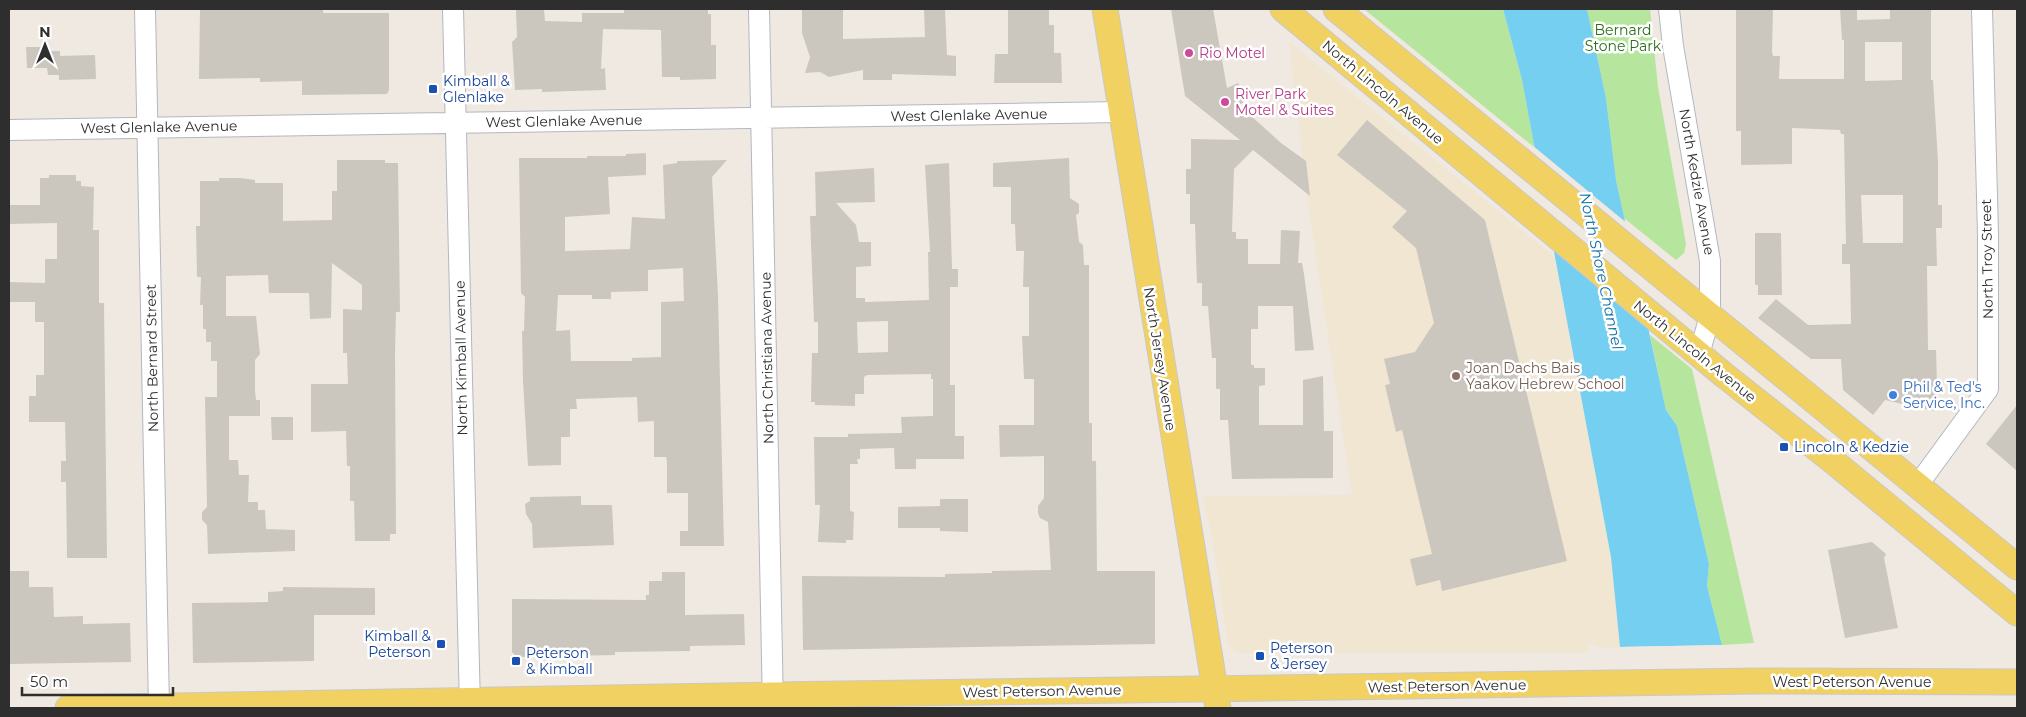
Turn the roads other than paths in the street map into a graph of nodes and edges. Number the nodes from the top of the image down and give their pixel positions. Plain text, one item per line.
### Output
1 (145, 9) edge
2 (453, 9) edge
3 (759, 9) edge
4 (1105, 9) edge
5 (1283, 9) edge
6 (1336, 9) edge
7 (1669, 9) edge
8 (1982, 9) edge
9 (1120, 112) junction
10 (762, 118) junction
11 (456, 123) junction
12 (147, 127) junction
13 (9, 130) edge
14 (1710, 316) junction
15 (1699, 354) junction
16 (1917, 486) junction
17 (2017, 568) edge
18 (2017, 614) edge
19 (2017, 682) edge
20 (1215, 699) edge
21 (772, 702) edge
22 (470, 705) edge
23 (159, 707) edge
24 (68, 708) edge

1 - 12 street, North Bernard Street
2 - 11 street, North Kimball Avenue
3 - 10 street, North Christiana Avenue
4 - 9 main road, North Jersey Avenue
5 - 15 main road, North Lincoln Avenue
6 - 14 main road
7 - 14 street, North Kedzie Avenue
8 - 16 street, North Troy Street
9 - 10 street, West Glenlake Avenue
9 - 20 main road, North Jersey Avenue
10 - 11 street, West Glenlake Avenue
10 - 21 street, North Christiana Avenue
11 - 12 street, West Glenlake Avenue
11 - 22 street, North Kimball Avenue
12 - 13 street, West Glenlake Avenue
12 - 23 street, North Bernard Street
14 - 15 street, North Kedzie Avenue
14 - 16 main road
15 - 18 main road, North Lincoln Avenue
16 - 17 main road
19 - 20 main road, West Peterson Avenue
20 - 21 main road, West Peterson Avenue
21 - 22 main road, West Peterson Avenue
22 - 23 main road, West Peterson Avenue
23 - 24 main road, West Peterson Avenue

